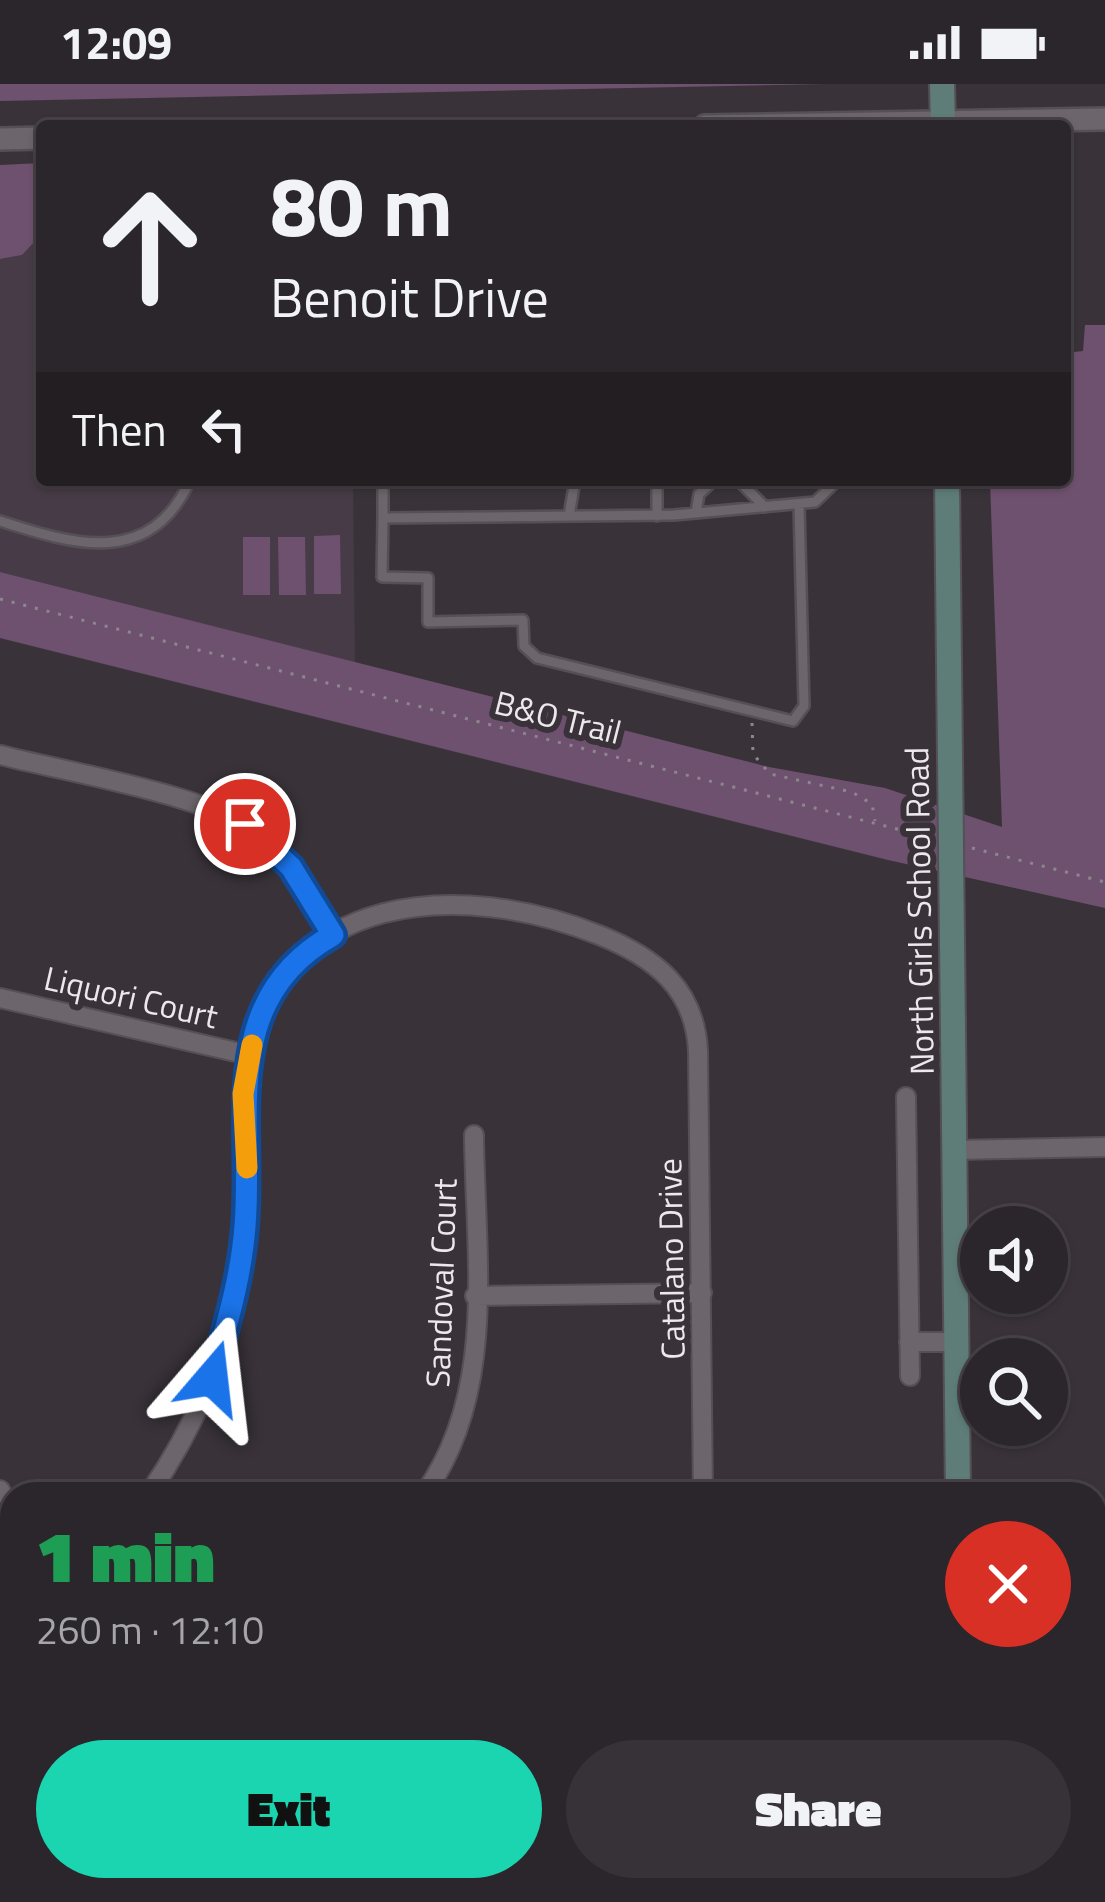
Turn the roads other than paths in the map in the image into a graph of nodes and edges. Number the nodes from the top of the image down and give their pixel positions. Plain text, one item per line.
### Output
1 (942, 84) edge
2 (1105, 119) edge
3 (943, 120) edge
4 (1071, 120) edge
5 (36, 138) edge
6 (0, 139) edge
7 (187, 486) edge
8 (383, 486) edge
9 (573, 486) edge
10 (657, 486) edge
11 (707, 486) edge
12 (744, 486) edge
13 (832, 486) edge
14 (947, 486) edge
15 (799, 504) junction
16 (765, 507) junction
17 (696, 513) junction
18 (657, 515) junction
19 (569, 516) junction
20 (383, 518) junction
21 (0, 521) edge
22 (0, 755) edge
23 (333, 935) junction
24 (0, 998) edge
25 (249, 1055) junction
26 (906, 1097) dead end
27 (474, 1136) dead end
28 (1105, 1147) edge
29 (954, 1150) junction
30 (702, 1293) junction
31 (475, 1295) junction
32 (909, 1342) junction
33 (957, 1342) junction
34 (910, 1376) dead end
35 (156, 1482) edge
36 (431, 1482) edge
37 (703, 1482) edge
38 (958, 1482) edge

1 - 3 main road
2 - 4 street
5 - 6 street
7 - 21 lane
8 - 20 lane
9 - 19 lane
10 - 18 lane
11 - 17 lane
12 - 16 lane
13 - 15 lane
14 - 29 main road, North Girls School Road
15 - 16 lane
15 - 20 lane
16 - 17 lane
17 - 18 lane
18 - 19 lane
19 - 20 lane
22 - 23 street
23 - 25 street
23 - 30 street, Catalano Drive
24 - 25 street, Liquori Court
25 - 35 street
26 - 32 street, North Girls School Road
27 - 31 street, Sandoval Court
28 - 29 street
29 - 33 main road, North Girls School Road
30 - 31 street
30 - 37 street, Catalano Drive
31 - 36 street, Sandoval Court
32 - 33 street
32 - 34 street, North Girls School Road
33 - 38 main road, North Girls School Road

